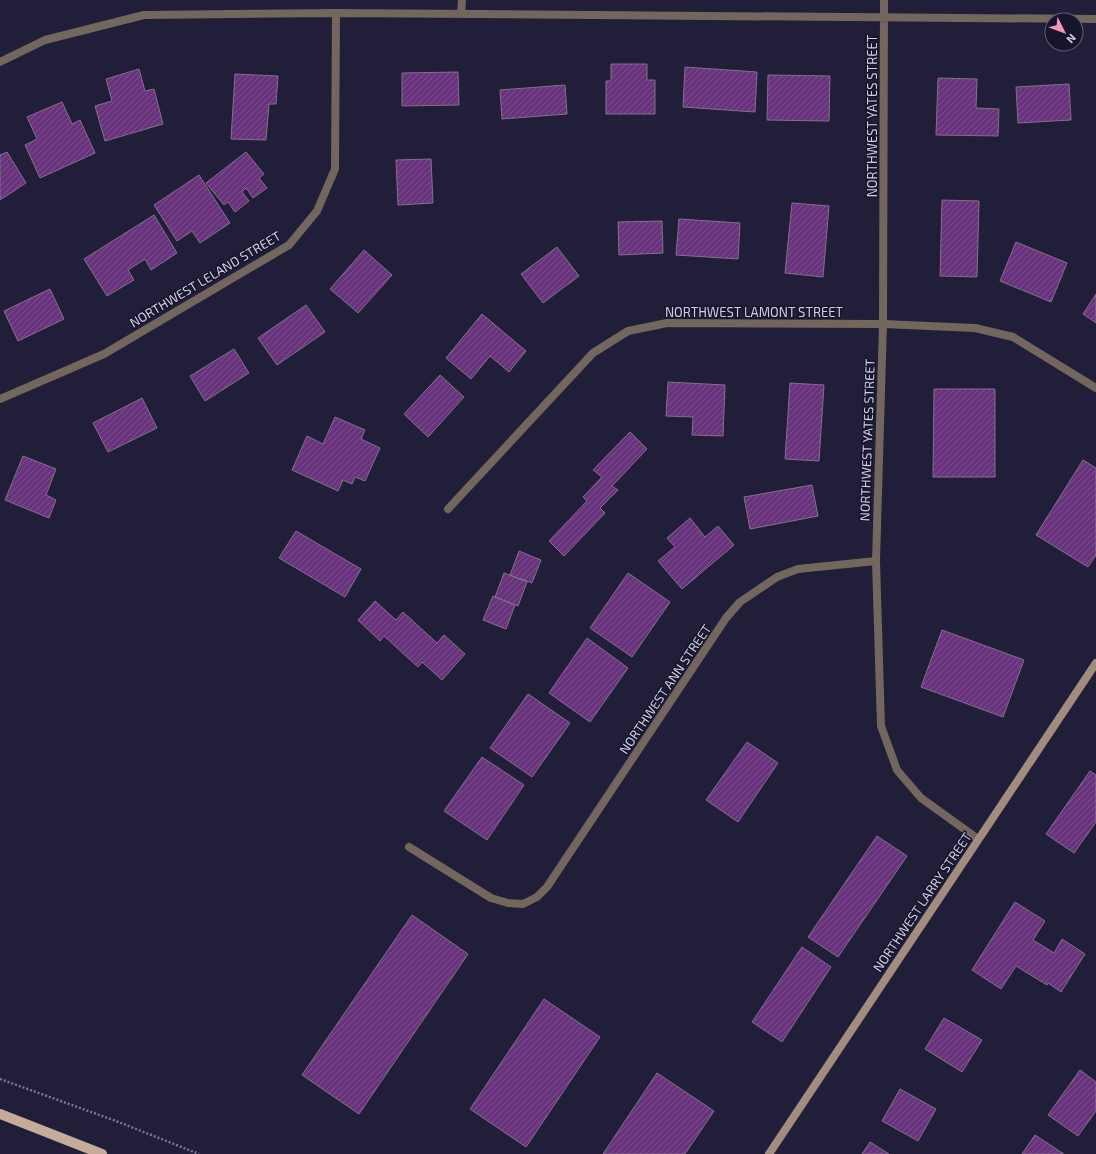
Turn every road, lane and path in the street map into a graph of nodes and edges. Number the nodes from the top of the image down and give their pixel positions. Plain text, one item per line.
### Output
1 (462, 0) edge
2 (884, 0) edge
3 (336, 13) junction
4 (461, 14) junction
5 (884, 18) junction
6 (1096, 19) edge
7 (0, 62) edge
8 (883, 324) junction
9 (1096, 388) edge
10 (0, 399) edge
11 (448, 509) dead end
12 (876, 561) junction
13 (1096, 663) edge
14 (978, 839) junction
15 (409, 847) dead end
16 (0, 1079) edge
17 (0, 1114) edge
18 (102, 1154) edge
19 (199, 1154) edge
20 (769, 1154) edge

1 - 4 street
2 - 5 street, NORTHWEST YATES STREET
3 - 4 street
3 - 7 street
3 - 10 street, NORTHWEST LELAND STREET
4 - 5 street
5 - 6 street
5 - 8 street, NORTHWEST YATES STREET
8 - 9 street, NORTHWEST LAMONT STREET
8 - 11 street, NORTHWEST LAMONT STREET
8 - 12 street, NORTHWEST YATES STREET
12 - 14 street, NORTHWEST YATES STREET
12 - 15 street, NORTHWEST ANN STREET
13 - 14 street, NORTHWEST LARRY STREET
14 - 20 street, NORTHWEST LARRY STREET
16 - 19 path
17 - 18 main road

